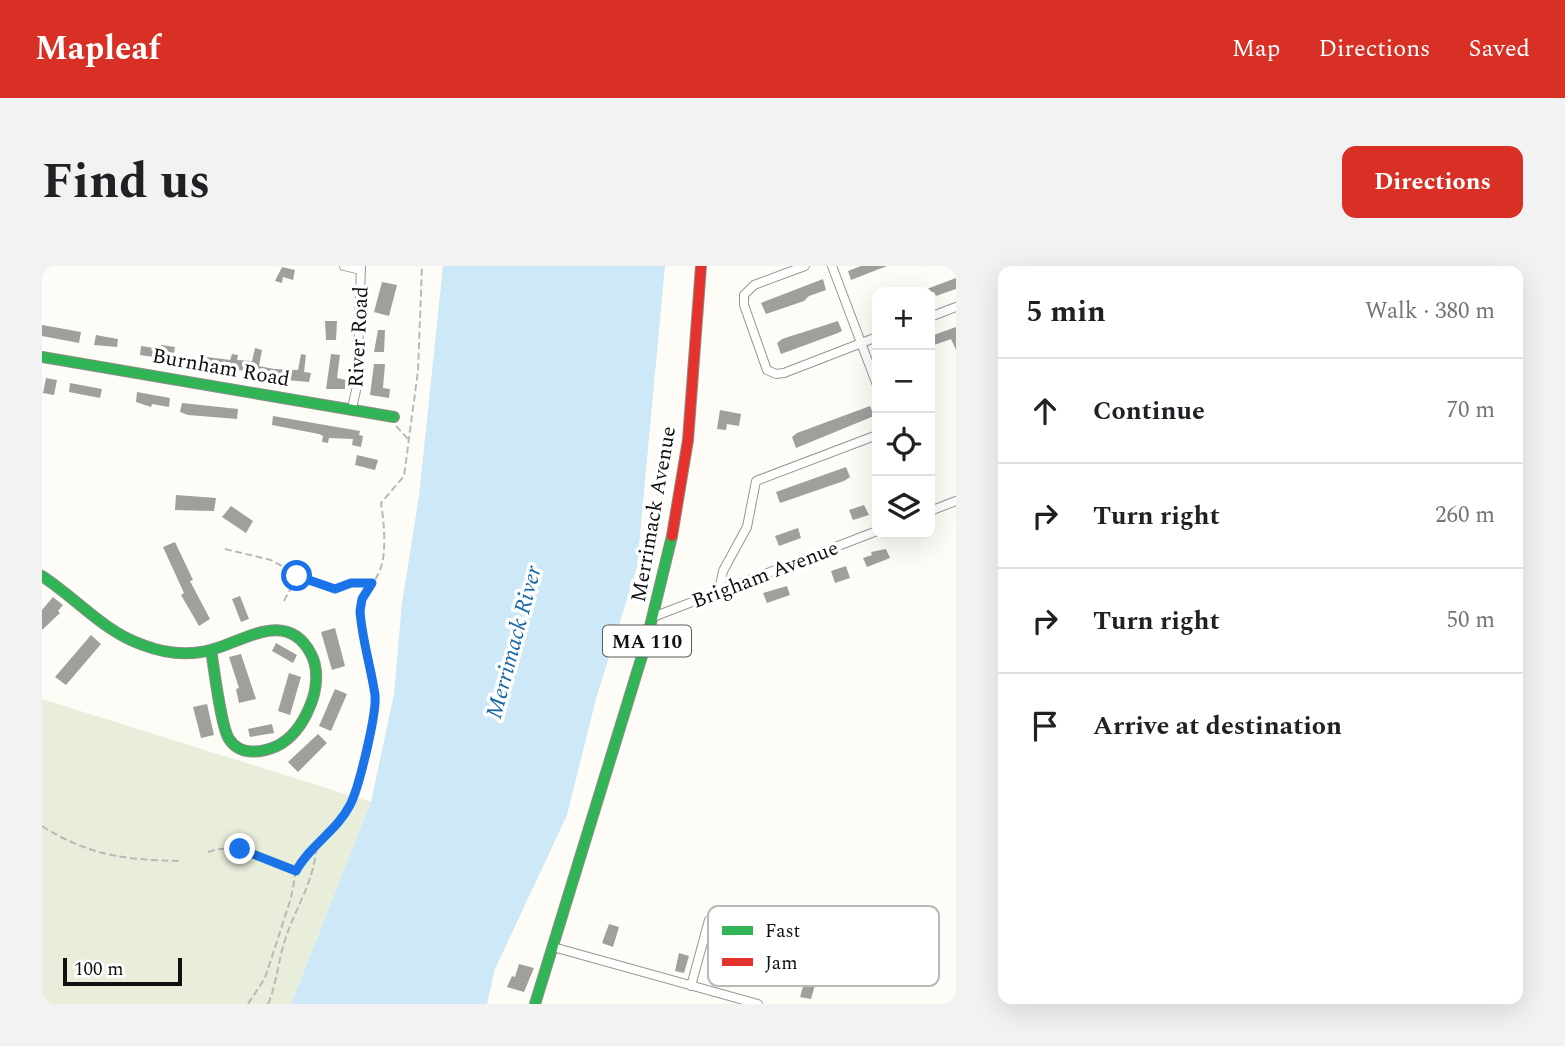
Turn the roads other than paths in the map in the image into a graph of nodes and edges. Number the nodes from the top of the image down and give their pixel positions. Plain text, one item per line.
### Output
1 (344, 266) edge
2 (701, 266) edge
3 (805, 266) edge
4 (832, 266) edge
5 (361, 268) edge
6 (956, 307) edge
7 (935, 315) edge
8 (872, 339) edge
9 (861, 343) junction
10 (42, 357) edge
11 (872, 372) edge
12 (352, 408) junction
13 (394, 417) road end
14 (872, 437) edge
15 (956, 501) edge
16 (935, 509) edge
17 (872, 533) edge
18 (42, 576) edge
19 (719, 591) junction
20 (653, 617) junction
21 (211, 650) junction
22 (708, 924) edge
23 (705, 937) junction
24 (708, 937) edge
25 (553, 947) junction
26 (691, 986) junction
27 (535, 1004) edge
28 (758, 1004) edge

1 - 5 street
2 - 20 street, Merrimack Avenue / MA 110
3 - 9 street
4 - 9 street
5 - 12 street, River Road
6 - 7 street
8 - 9 street
9 - 11 street
10 - 12 street, Burnham Road
12 - 13 street, Burnham Road
14 - 19 street
15 - 16 street
17 - 19 street, Brigham Avenue
18 - 21 street
19 - 20 street, Brigham Avenue
20 - 25 street, Merrimack Avenue / MA 110
21 - 21 street
22 - 23 street
23 - 24 lane
23 - 26 street
25 - 26 street
25 - 27 street, Merrimack Avenue / MA 110
26 - 28 street

